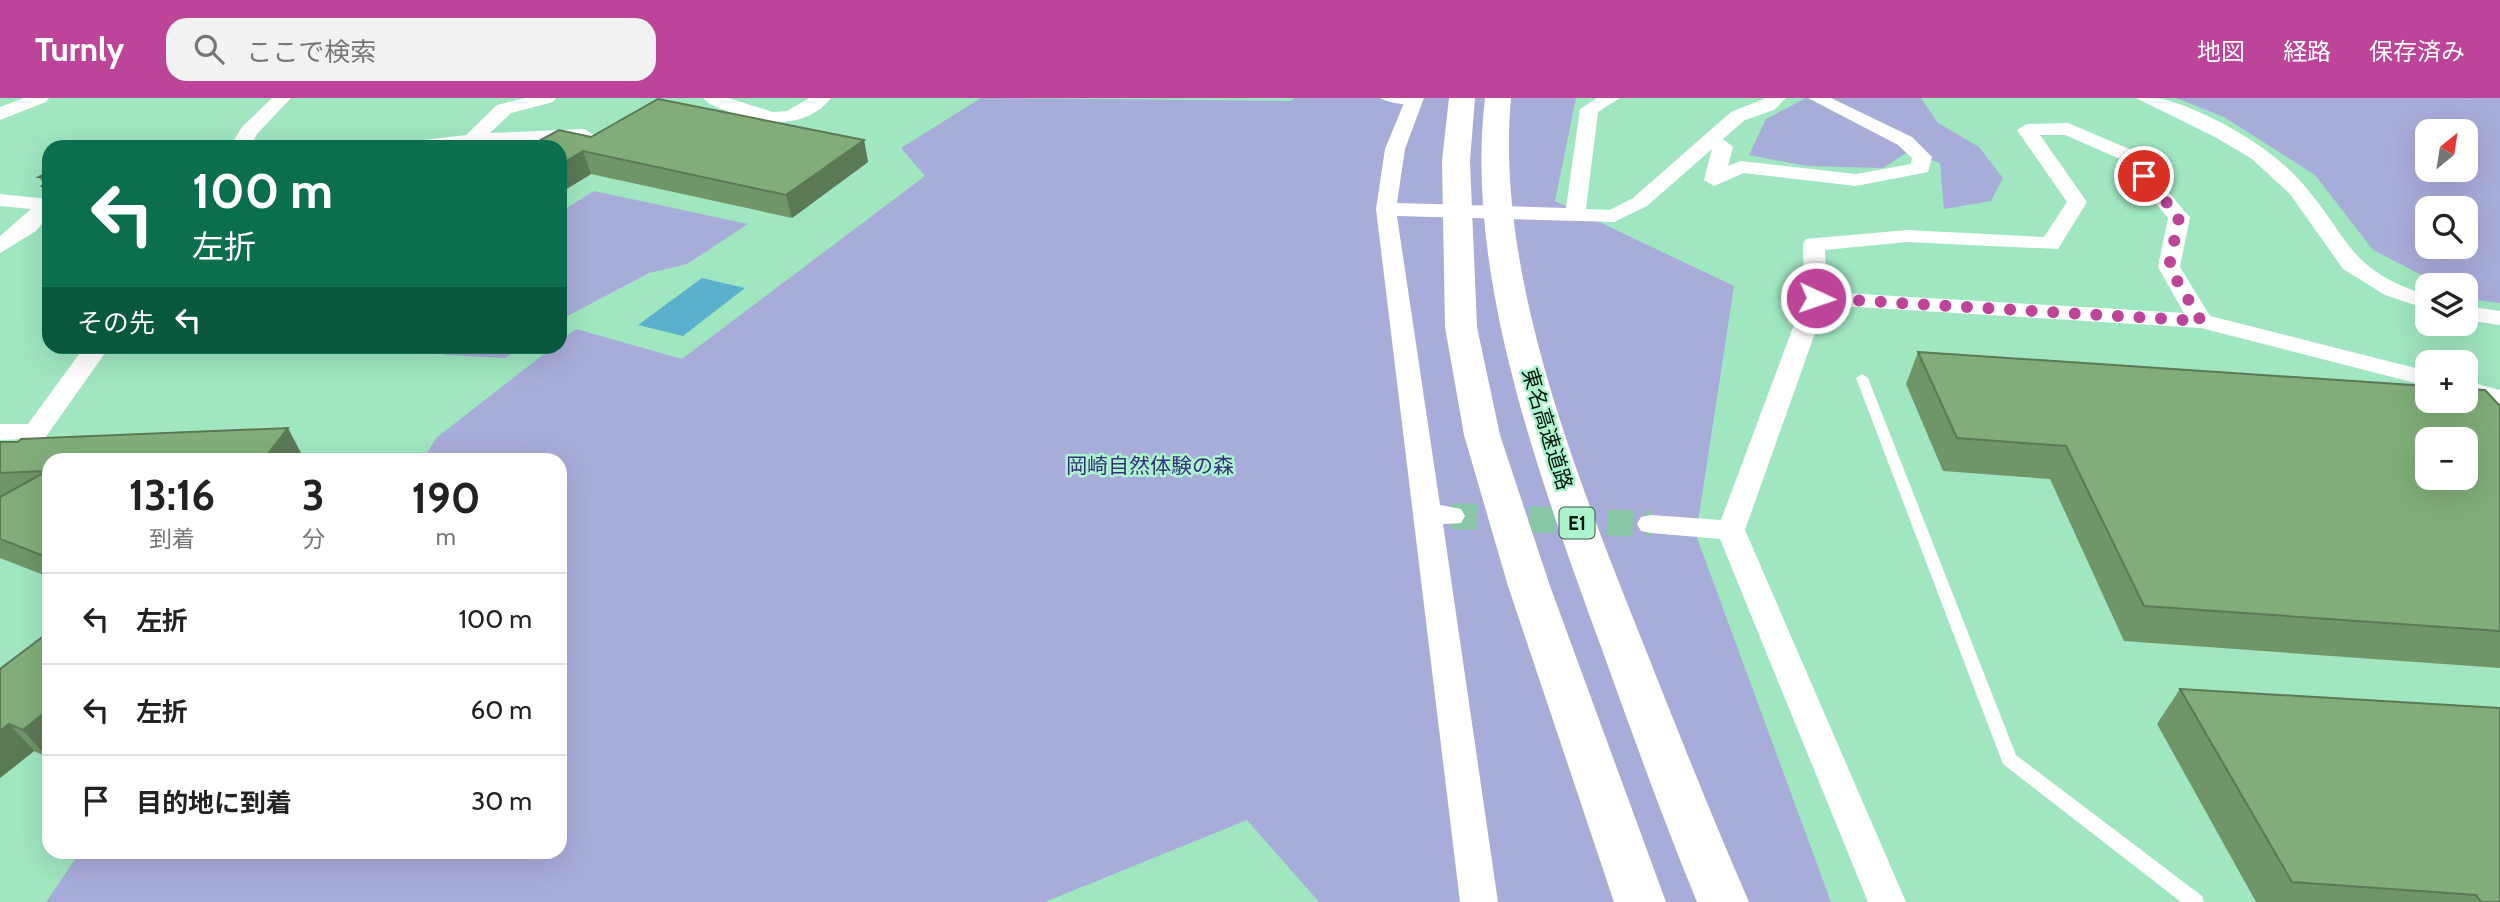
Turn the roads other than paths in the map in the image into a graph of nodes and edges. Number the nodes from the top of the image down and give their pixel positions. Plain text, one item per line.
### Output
1 (40, 98) edge
2 (282, 98) edge
3 (547, 98) edge
4 (712, 98) edge
5 (822, 98) edge
6 (1385, 98) edge
7 (1611, 98) edge
8 (1777, 98) edge
9 (1816, 98) edge
10 (2145, 98) edge
11 (1415, 100) edge
12 (1478, 113) edge
13 (0, 114) edge
14 (584, 135) edge
15 (244, 140) edge
16 (472, 140) joint
17 (1711, 140) junction
18 (0, 200) edge
19 (42, 204) edge
20 (1397, 208) junction
21 (42, 211) edge
22 (1571, 216) junction
23 (0, 246) edge
24 (2415, 297) edge
25 (1816, 298) junction
26 (2478, 315) edge
27 (2500, 318) edge
28 (2201, 321) junction
29 (92, 354) edge
30 (2415, 376) edge
31 (1862, 378) dead end
32 (2478, 392) edge
33 (2500, 398) edge
34 (0, 432) edge
35 (1651, 524) tunnel mouth
36 (1731, 530) junction
37 (1479, 902) edge
38 (1640, 902) edge
39 (1723, 902) edge
40 (1887, 902) edge
41 (2195, 902) edge

1 - 13 street
2 - 15 street
3 - 16 street
4 - 5 street
6 - 11 lane
7 - 22 street
8 - 17 street
9 - 17 street
10 - 24 street
11 - 20 street
12 - 38 highway, 東名高速道路 / E1
12 - 39 highway, 東名高速道路 / E1
14 - 16 street
17 - 22 street
18 - 19 street
20 - 22 street
20 - 37 street
21 - 23 street
25 - 28 street
25 - 28 street
25 - 36 street
26 - 27 street
28 - 30 street
29 - 34 street
31 - 41 lane
32 - 33 street
35 - 36 street
36 - 40 street

